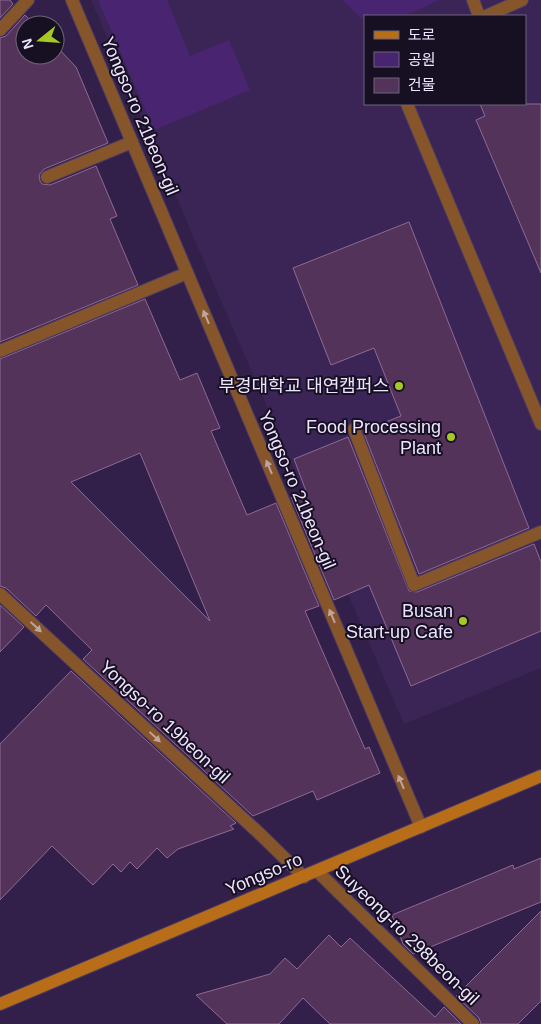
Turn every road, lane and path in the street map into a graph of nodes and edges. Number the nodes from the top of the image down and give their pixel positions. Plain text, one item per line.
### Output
1 (28, 0) edge
2 (72, 0) edge
3 (473, 0) edge
4 (522, 0) edge
5 (479, 15) edge
6 (488, 15) edge
7 (0, 30) edge
8 (407, 105) edge
9 (132, 142) junction
10 (47, 177) dead end
11 (187, 273) junction
12 (0, 352) edge
13 (541, 424) edge
14 (354, 430) dead end
15 (541, 532) edge
16 (0, 594) edge
17 (541, 776) edge
18 (420, 827) junction
19 (317, 871) junction
20 (304, 877) junction
21 (0, 1004) edge
22 (473, 1024) edge

1 - 7 street
2 - 9 street, Yongso-ro 21beon-gil
3 - 5 street
4 - 6 street
8 - 13 street
9 - 10 street
9 - 11 street, Yongso-ro 21beon-gil
11 - 12 street
18 -> 11 street, Yongso-ro 21beon-gil
14 - 15 street
16 -> 20 street, Yongso-ro 19beon-gil
17 - 18 main road, Yongso-ro
18 - 19 main road, Yongso-ro
19 - 20 main road, Yongso-ro
19 - 22 street, Suyeong-ro 298beon-gil
20 - 21 main road, Yongso-ro

